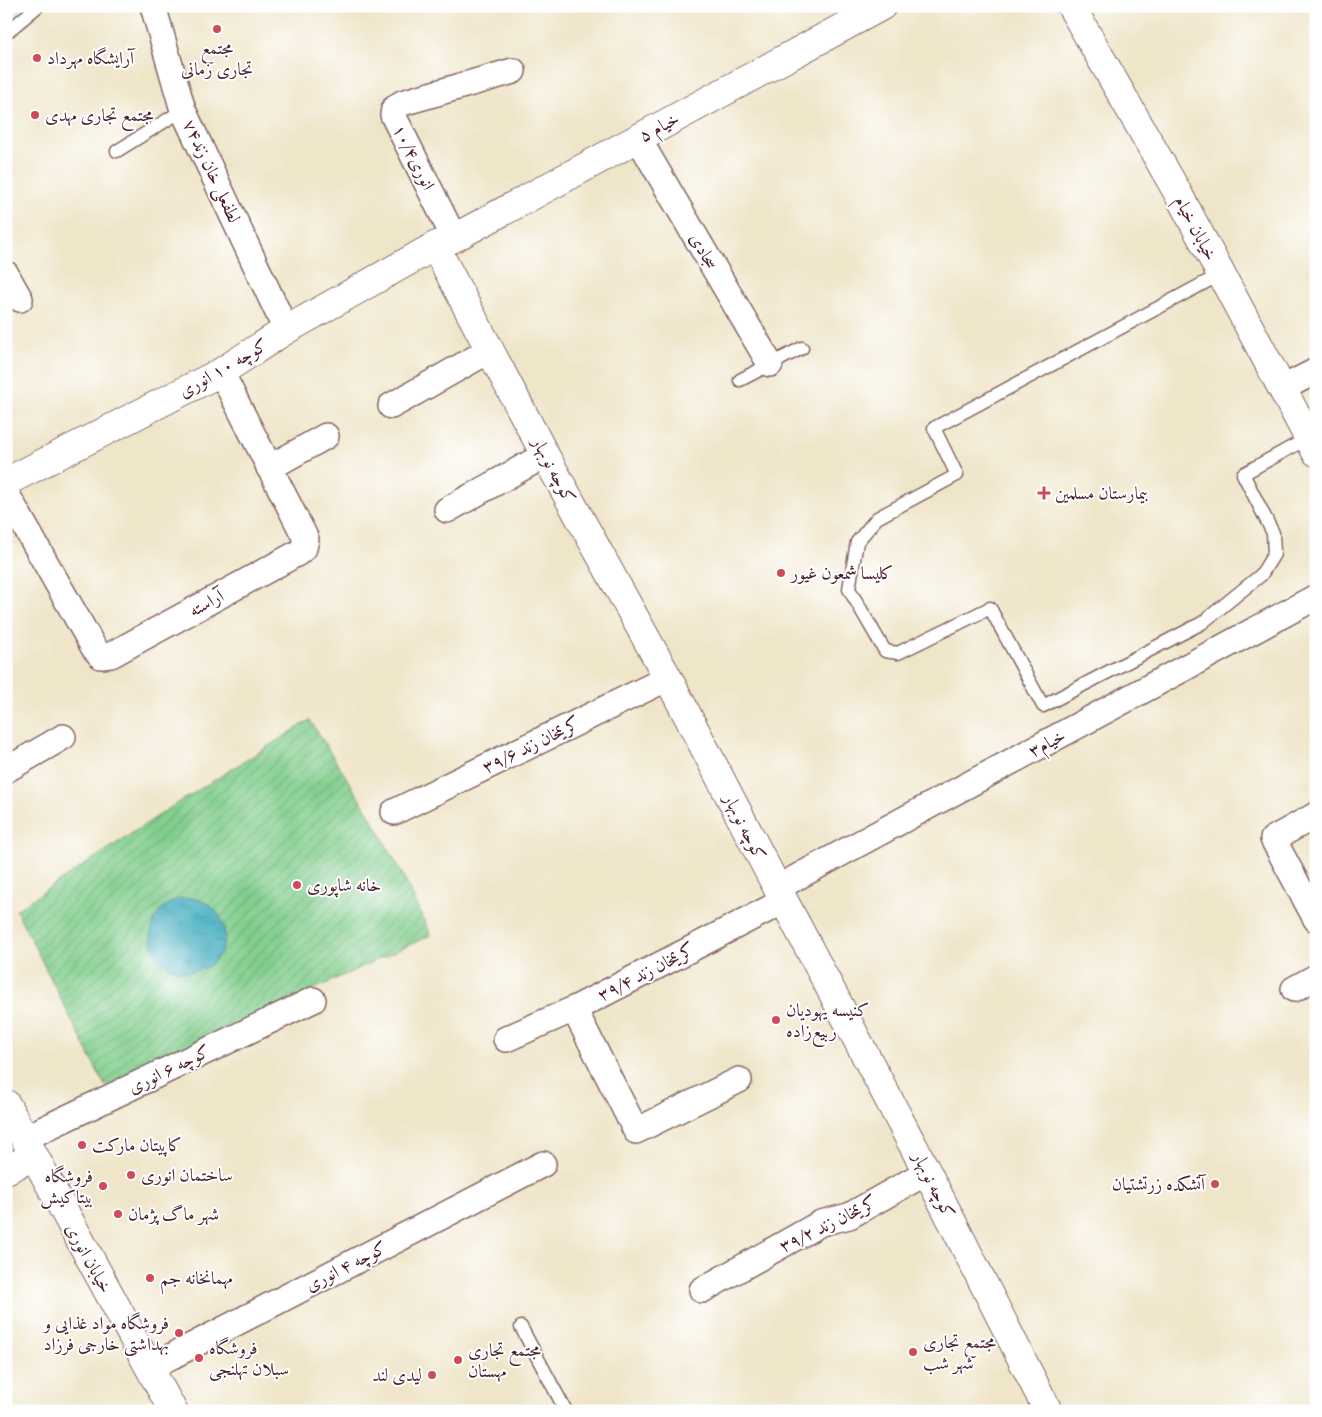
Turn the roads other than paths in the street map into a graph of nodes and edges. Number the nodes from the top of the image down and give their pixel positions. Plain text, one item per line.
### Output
1 (38, 6) edge
2 (153, 6) edge
3 (882, 6) edge
4 (1071, 6) edge
5 (6, 32) edge
6 (514, 71) dead end
7 (183, 110) junction
8 (638, 138) junction
9 (117, 151) dead end
10 (444, 242) junction
11 (6, 274) edge
12 (1221, 274) junction
13 (20, 299) dead end
14 (286, 330) junction
15 (802, 348) dead end
16 (490, 350) junction
17 (770, 364) junction
18 (1316, 371) edge
19 (221, 372) junction
20 (740, 380) dead end
21 (1281, 388) junction
22 (391, 406) dead end
23 (326, 436) dead end
24 (1312, 445) edge
25 (545, 454) junction
26 (269, 468) junction
27 (6, 482) edge
28 (6, 493) edge
29 (447, 510) dead end
30 (1316, 597) edge
31 (668, 678) junction
32 (62, 738) dead end
33 (6, 770) edge
34 (394, 812) dead end
35 (1316, 815) edge
36 (781, 895) junction
37 (1316, 919) edge
38 (1316, 977) edge
39 (1294, 989) dead end
40 (313, 1000) dead end
41 (574, 1009) junction
42 (506, 1039) dead end
43 (740, 1080) dead end
44 (6, 1104) edge
45 (29, 1147) junction
46 (543, 1164) dead end
47 (6, 1170) edge
48 (927, 1172) junction
49 (702, 1290) dead end
50 (521, 1327) dead end
51 (149, 1368) junction
52 (173, 1411) edge
53 (566, 1411) edge
54 (1048, 1411) edge

1 - 5 lane
2 - 7 street, لطفعلی خان زند۷۴
3 - 8 street, ۵ خیام
4 - 12 street, خیابان خیام
6 - 10 street, انوری۱۰/۴
7 - 9 lane
7 - 14 street, لطفعلی خان زند۷۴
8 - 10 street, ۵ خیام
8 - 17 street, سجادی
10 - 14 street, کوچه ۱۰ انوری
10 - 16 street, کوچه نوبهار
11 - 13 street
12 - 21 street, خیابان خیام
12 - 24 lane
14 - 19 street, کوچه ۱۰ انوری
15 - 17 lane
16 - 22 street
16 - 25 street, کوچه نوبهار
17 - 20 lane
18 - 21 street
19 - 26 street, آراسته
19 - 27 street, کوچه ۱۰ انوری
21 - 24 street, خیابان خیام
23 - 26 street
25 - 29 street
25 - 31 street, کوچه نوبهار
26 - 28 street, آراسته
30 - 36 street, خیام۳
31 - 34 street, کریمخان زند ۳۹/۶
31 - 36 street, کوچه نوبهار
32 - 33 street
35 - 37 street
36 - 41 street, کریمخان زند ۳۹/۴
36 - 48 street, کوچه نوبهار
38 - 39 street
40 - 45 street, کوچه ۶ انوری
41 - 42 street, کریمخان زند ۳۹/۴
41 - 43 street
44 - 45 street, خیابان انوری
45 - 47 street
45 - 51 street, خیابان انوری
46 - 51 street, کوچه ۴ انوری
48 - 49 street, کریمخان زند ۳۹/۲
48 - 54 street, کوچه نوبهار
50 - 53 lane
51 - 52 street, خیابان انوری

